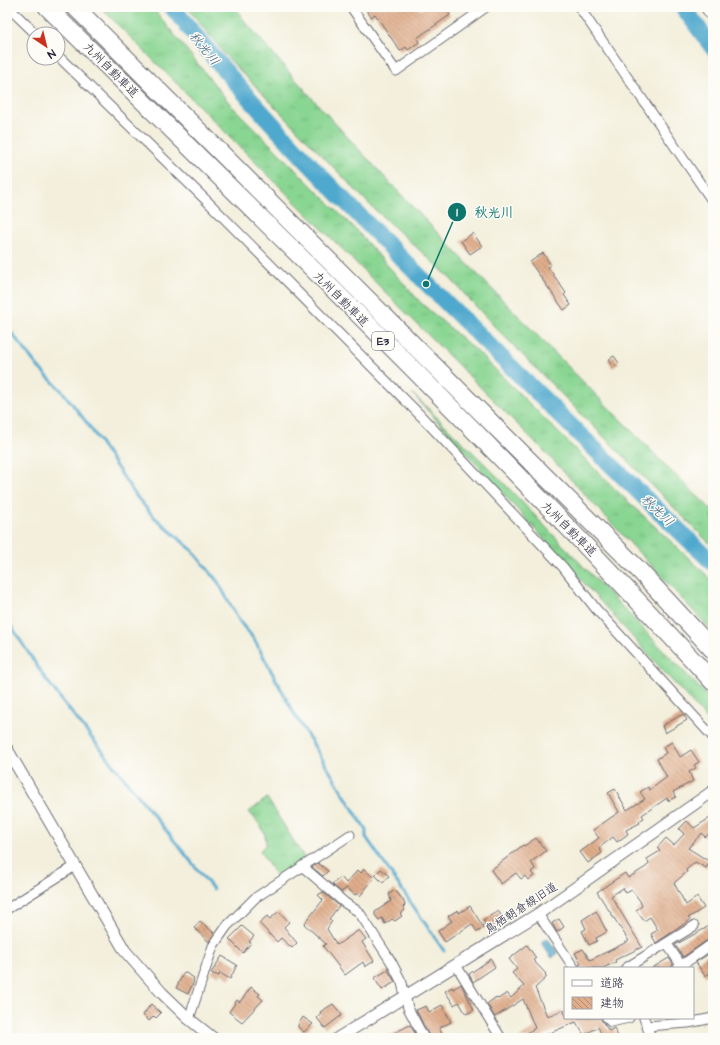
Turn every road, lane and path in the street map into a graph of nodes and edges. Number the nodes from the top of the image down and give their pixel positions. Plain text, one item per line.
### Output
1 (8, 7) edge
2 (47, 7) edge
3 (75, 7) edge
4 (351, 7) edge
5 (486, 7) edge
6 (579, 7) edge
7 (706, 7) edge
8 (713, 17) edge
9 (28, 26) edge
10 (66, 64) edge
11 (713, 202) edge
12 (713, 650) edge
13 (713, 682) edge
14 (713, 737) edge
15 (7, 749) edge
16 (713, 791) edge
17 (350, 835) dead end
18 (75, 866) junction
19 (302, 866) junction
20 (7, 909) edge
21 (538, 914) junction
22 (694, 926) dead end
23 (667, 944) junction
24 (713, 953) edge
25 (456, 965) junction
26 (573, 967) edge
27 (629, 967) edge
28 (679, 967) edge
29 (406, 996) junction
30 (189, 1019) junction
31 (608, 1019) edge
32 (624, 1019) edge
33 (713, 1020) edge
34 (646, 1022) edge
35 (207, 1036) edge
36 (338, 1038) edge
37 (424, 1038) edge
38 (501, 1038) edge
39 (651, 1038) edge

1 - 9 street
2 - 13 highway, 九州自動車道 / E3
3 - 12 highway, 九州自動車道 / E3
4 - 5 street
6 - 11 street
7 - 8 street
10 - 14 street
15 - 18 street
16 - 21 street, 鳥栖朝倉線旧道
17 - 19 street
18 - 20 street
18 - 30 street
19 - 29 street
19 - 30 street
21 - 25 street, 鳥栖朝倉線旧道
21 - 26 street
22 - 23 street
23 - 27 street
23 - 28 street
24 - 28 street
25 - 29 street, 鳥栖朝倉線旧道
25 - 38 street
29 - 36 street, 鳥栖朝倉線旧道
29 - 37 street
30 - 35 street
31 - 32 street
33 - 34 street
34 - 39 street

